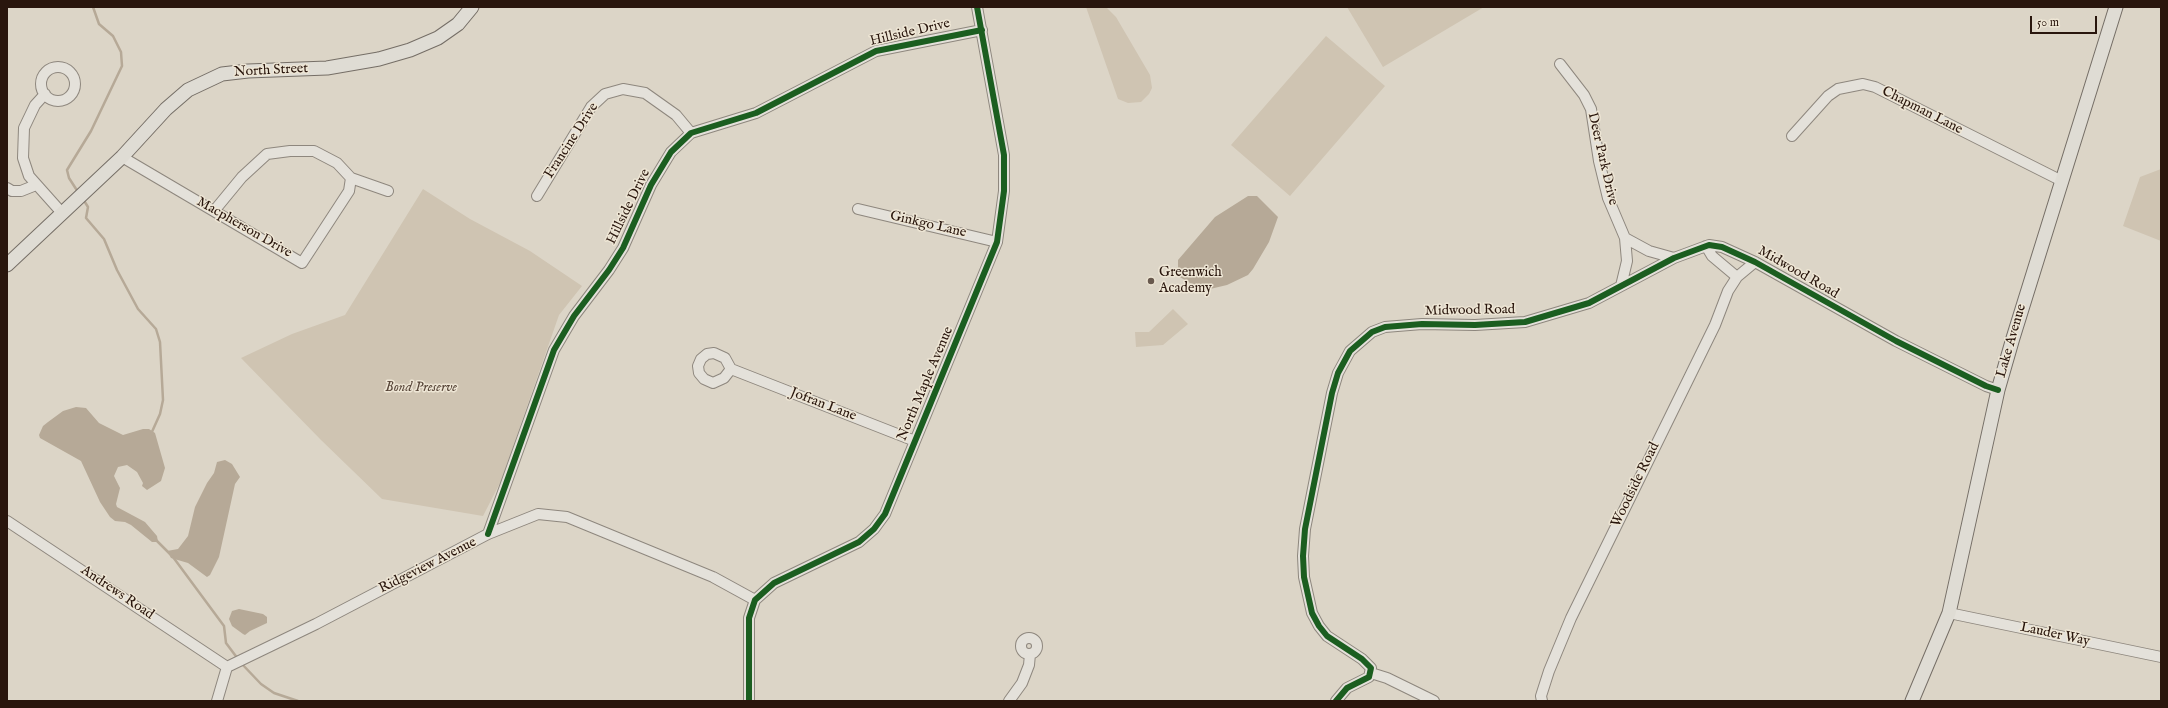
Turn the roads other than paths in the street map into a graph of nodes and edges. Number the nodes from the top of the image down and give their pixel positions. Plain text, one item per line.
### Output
1 (472, 7) edge
2 (977, 7) edge
3 (2116, 7) edge
4 (982, 30) junction
5 (1560, 64) dead end
6 (45, 94) dead end
7 (691, 133) junction
8 (1792, 136) dead end
9 (122, 157) junction
10 (351, 178) junction
11 (2062, 181) junction
12 (36, 185) junction
13 (7, 188) edge
14 (388, 191) dead end
15 (537, 196) dead end
16 (858, 209) dead end
17 (214, 211) junction
18 (62, 213) junction
19 (1625, 238) junction
20 (997, 242) junction
21 (1706, 246) junction
22 (1674, 258) junction
23 (1755, 262) junction
24 (7, 265) edge
25 (1737, 277) junction
26 (1620, 286) junction
27 (732, 369) dead end
28 (1998, 390) junction
29 (915, 441) junction
30 (7, 521) edge
31 (488, 534) junction
32 (755, 600) junction
33 (1949, 613) junction
34 (1030, 654) dead end
35 (2161, 657) edge
36 (235, 663) junction
37 (1371, 673) junction
38 (1541, 699) edge
39 (217, 701) edge
40 (749, 701) edge
41 (1009, 701) edge
42 (1336, 701) edge
43 (1434, 701) edge
44 (1912, 701) edge

1 - 9 main road, North Street
2 - 4 street, North Maple Avenue
3 - 11 main road, Lake Avenue
4 - 7 street, Hillside Drive
4 - 20 street, North Maple Avenue
5 - 19 street, Deer Park Drive
6 - 12 street
7 - 15 street, Francine Drive
7 - 31 street, Hillside Drive
8 - 11 street, Chapman Lane
9 - 17 street, Macpherson Drive
9 - 18 main road, North Street
10 - 14 street
10 - 17 street
10 - 17 street, Macpherson Drive
11 - 28 main road, Lake Avenue
12 - 13 street
12 - 18 street
16 - 20 street, Ginkgo Lane
18 - 24 main road, North Street
19 - 22 street
19 - 26 street, Deer Park Drive
20 - 29 street, North Maple Avenue
21 - 22 street, Midwood Road
21 - 23 street, Midwood Road
21 - 25 street
22 - 26 street, Midwood Road
23 - 25 street, Woodside Road
23 - 28 street, Midwood Road
25 - 38 street, Woodside Road
26 - 37 street, Midwood Road
27 - 29 street, Jofran Lane
28 - 33 main road, Lake Avenue
29 - 32 street, North Maple Avenue
30 - 36 street, Andrews Road
31 - 32 street, Ridgeview Avenue
31 - 36 street, Ridgeview Avenue
32 - 40 street, North Maple Avenue
33 - 35 street, Lauder Way
33 - 44 main road, Lake Avenue
34 - 41 street
36 - 39 street
37 - 42 street
37 - 43 street

